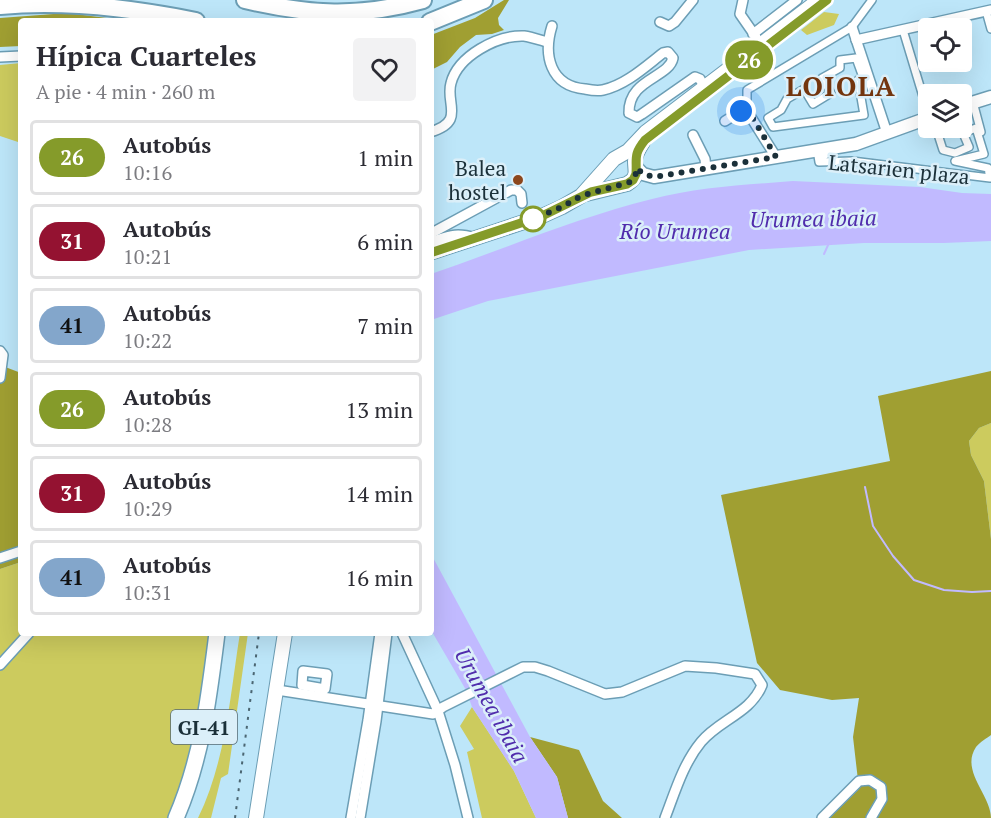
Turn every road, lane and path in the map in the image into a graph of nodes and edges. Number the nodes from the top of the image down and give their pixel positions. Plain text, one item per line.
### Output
1 (245, 0) edge
2 (423, 0) edge
3 (693, 0) edge
4 (743, 0) edge
5 (797, 0) edge
6 (819, 0) edge
7 (827, 0) edge
8 (872, 0) edge
9 (482, 2) edge
10 (0, 6) edge
11 (988, 11) edge
12 (181, 18) edge
13 (434, 20) edge
14 (660, 22) dead end
15 (552, 26) dead end
16 (852, 27) junction
17 (991, 29) edge
18 (903, 30) junction
19 (757, 39) junction
20 (856, 40) junction
21 (547, 42) junction
22 (18, 56) edge
23 (0, 57) edge
24 (840, 68) joint
25 (919, 84) edge
26 (704, 87) junction
27 (991, 97) edge
28 (972, 103) edge
29 (747, 111) junction
30 (972, 117) edge
31 (725, 121) dead end
32 (918, 122) edge
33 (918, 127) edge
34 (434, 130) edge
35 (972, 130) edge
36 (887, 133) junction
37 (693, 135) dead end
38 (939, 138) edge
39 (965, 138) edge
40 (776, 157) junction
41 (615, 161) junction
42 (636, 166) junction
43 (706, 168) junction
44 (991, 168) edge
45 (623, 184) junction
46 (581, 196) junction
47 (512, 197) dead end
48 (522, 203) dead end
49 (434, 232) edge
50 (434, 232) edge
51 (475, 238) junction
52 (434, 241) edge
53 (434, 252) edge
54 (0, 351) edge
55 (0, 378) edge
56 (18, 552) edge
57 (0, 558) edge
58 (27, 636) edge
59 (218, 636) edge
60 (228, 636) edge
61 (285, 636) edge
62 (380, 636) edge
63 (386, 636) edge
64 (403, 636) edge
65 (0, 665) edge
66 (277, 690) junction
67 (430, 692) junction
68 (374, 706) junction
69 (442, 708) junction
70 (417, 710) junction
71 (176, 818) edge
72 (187, 818) edge
73 (256, 818) edge
74 (351, 818) edge
75 (360, 818) edge
76 (468, 818) edge
77 (665, 818) edge
78 (822, 818) edge
79 (871, 818) edge

1 - 2 highway
3 - 14 street
4 - 19 street
5 - 19 street
6 - 19 main road
7 - 42 main road
8 - 16 street
9 - 13 highway
10 - 12 highway
11 - 17 street
11 - 18 street
15 - 21 street
16 - 20 street
16 - 29 street
18 - 20 street
18 - 25 street
19 - 26 main road
20 - 36 street
21 - 26 street
21 - 34 street
22 - 23 street
24 - 24 street
26 - 41 main road
27 - 28 street
29 - 31 street
29 - 40 street
30 - 44 street
32 - 36 street
33 - 35 street, Latsarien plaza
36 - 40 street
37 - 43 street
38 - 39 street, Latsarien plaza
40 - 43 street
41 - 42 main road
41 - 45 main road
41 - 46 main road
42 - 43 street
42 - 45 main road
45 - 46 main road
46 - 51 main road
47 - 49 street
48 - 50 street
51 - 52 street
51 - 53 main road
54 - 55 street
56 - 57 street
58 - 65 street
59 - 71 main road, GI-41
60 - 72 main road, GI-41
61 - 66 main road
62 - 68 street
63 - 68 street
64 - 67 street
66 - 68 street
66 - 73 main road
67 - 69 street
67 - 70 street
68 - 70 street
68 - 74 street
68 - 75 street
69 - 70 street
69 - 76 street
69 - 77 street
78 - 79 street

